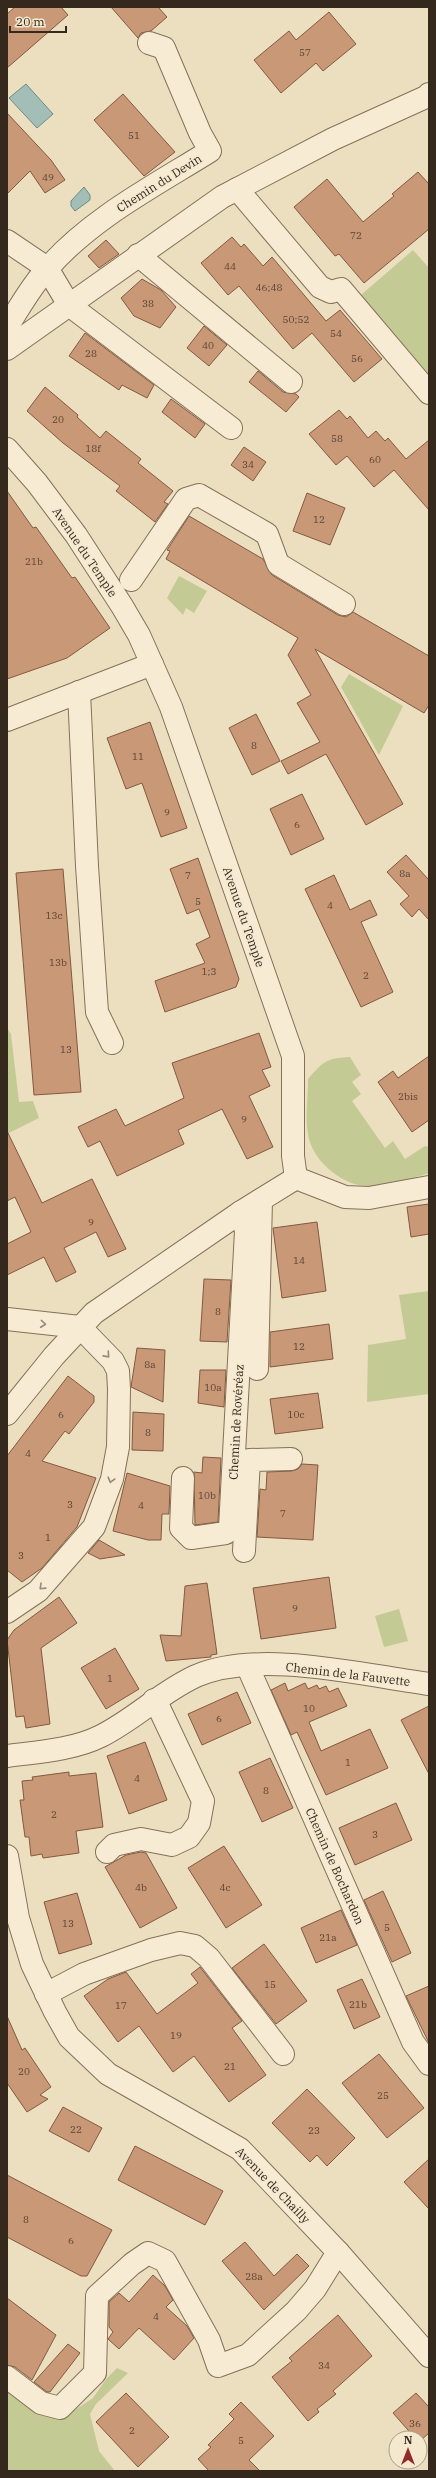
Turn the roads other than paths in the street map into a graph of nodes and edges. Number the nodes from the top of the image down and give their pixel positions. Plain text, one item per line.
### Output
1 (149, 43) dead end
2 (429, 94) edge
3 (237, 189) junction
4 (7, 241) edge
5 (138, 255) junction
6 (47, 268) junction
7 (69, 305) junction
8 (7, 327) edge
9 (7, 349) edge
10 (291, 382) dead end
11 (429, 393) edge
12 (231, 428) dead end
13 (7, 449) edge
14 (131, 580) dead end
15 (344, 604) dead end
16 (152, 664) junction
17 (79, 692) junction
18 (7, 720) edge
19 (112, 1043) dead end
20 (296, 1178) junction
21 (429, 1187) edge
22 (261, 1200) junction
23 (241, 1212) junction
24 (7, 1319) edge
25 (80, 1327) junction
26 (257, 1369) dead end
27 (7, 1414) edge
28 (291, 1460) dead end
29 (182, 1478) dead end
30 (244, 1551) dead end
31 (7, 1612) edge
32 (247, 1666) junction
33 (429, 1684) edge
34 (154, 1700) junction
35 (7, 1756) edge
36 (107, 1852) dead end
37 (7, 1856) edge
38 (46, 1994) junction
39 (283, 2054) dead end
40 (429, 2064) edge
41 (338, 2252) junction
42 (429, 2356) edge
43 (7, 2377) edge

1 - 6 street, Chemin du Devin
2 - 3 street
3 - 5 street
3 - 11 street
4 - 6 street
5 - 7 street
5 - 10 street
6 - 7 street
6 - 8 street, Chemin du Devin
7 - 9 street
7 - 12 street
13 - 16 street, Avenue du Temple
14 - 15 street, Avenue du Temple
16 - 17 street
16 - 20 street, Avenue du Temple
17 - 18 street
17 - 19 street
20 - 21 street
20 - 22 street
22 - 23 street
22 - 26 street
23 - 25 street
23 - 29 street, Chemin de Rovéréaz
24 -> 25 street
25 - 27 street
25 -> 31 street
28 - 30 street
32 - 33 street, Chemin de la Fauvette
32 - 34 street, Chemin de la Fauvette
32 - 40 street, Chemin de Bochardon
34 - 35 street, Chemin de la Fauvette
34 - 36 street
37 - 38 street, Avenue de Chailly
38 - 39 street
38 - 41 street, Avenue de Chailly
41 - 42 street, Avenue de Chailly
41 - 43 street

